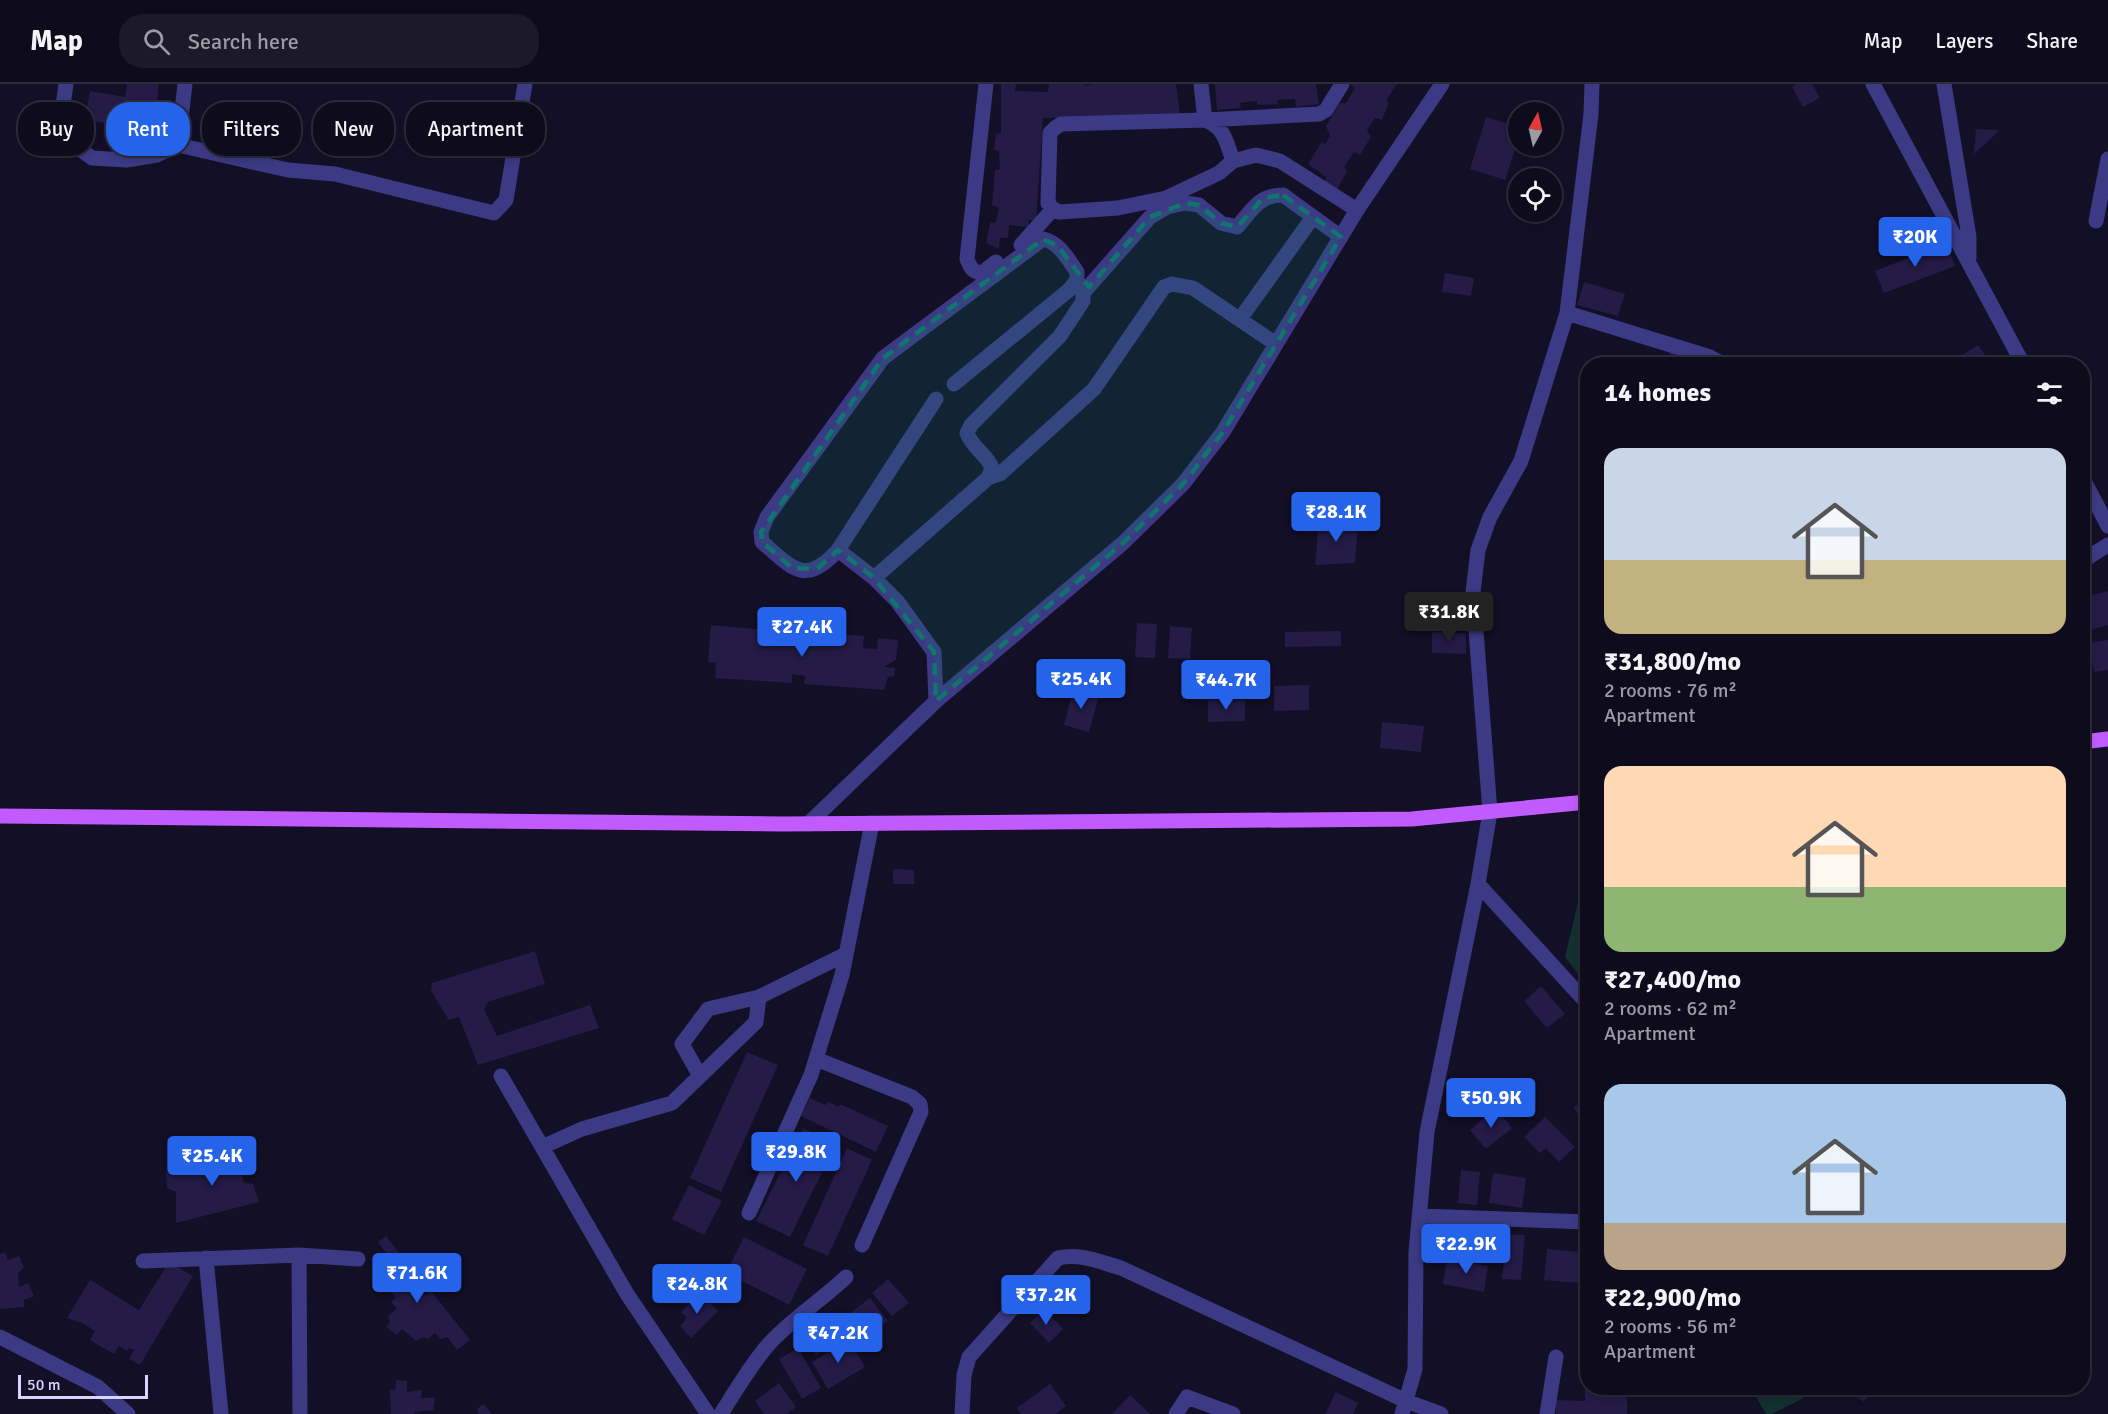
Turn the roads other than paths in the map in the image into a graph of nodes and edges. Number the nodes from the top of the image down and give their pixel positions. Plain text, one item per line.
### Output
1 (66, 84) edge
2 (185, 84) edge
3 (525, 84) edge
4 (986, 84) edge
5 (1201, 84) edge
6 (1342, 84) edge
7 (1442, 84) edge
8 (1592, 84) edge
9 (1873, 84) edge
10 (1941, 85) edge
11 (183, 102) edge
12 (1205, 120) junction
13 (190, 148) edge
14 (151, 156) edge
15 (2108, 159) edge
16 (1233, 161) junction
17 (1053, 209) junction
18 (1357, 210) junction
19 (1313, 217) junction
20 (2096, 221) dead end
21 (1341, 237) junction
22 (1970, 264) junction
23 (1080, 286) junction
24 (1567, 313) junction
25 (1240, 319) junction
26 (1276, 344) junction
27 (1710, 357) edge
28 (2019, 357) edge
29 (954, 384) dead end
30 (936, 399) dead end
31 (988, 478) junction
32 (2090, 492) edge
33 (2108, 526) edge
34 (2108, 545) edge
35 (838, 550) junction
36 (2090, 556) edge
37 (874, 578) junction
38 (936, 701) junction
39 (2108, 739) edge
40 (2090, 741) edge
41 (1580, 803) edge
42 (1490, 812) junction
43 (0, 816) edge
44 (808, 824) junction
45 (872, 824) junction
46 (1478, 884) junction
47 (846, 954) junction
48 (1580, 995) edge
49 (759, 997) junction
50 (816, 1059) junction
51 (501, 1076) dead end
52 (700, 1076) junction
53 (542, 1147) junction
54 (749, 1213) dead end
55 (1420, 1216) junction
56 (1580, 1222) edge
57 (862, 1245) dead end
58 (300, 1255) junction
59 (206, 1258) junction
60 (358, 1259) dead end
61 (142, 1261) dead end
62 (846, 1277) dead end
63 (0, 1337) edge
64 (1556, 1357) dead end
65 (1404, 1407) edge
66 (128, 1414) edge
67 (221, 1414) edge
68 (300, 1414) edge
69 (708, 1414) edge
70 (721, 1414) edge
71 (962, 1414) edge
72 (1176, 1414) edge
73 (1233, 1414) edge
74 (1441, 1414) edge
75 (1547, 1414) edge

1 - 14 street
2 - 11 street
3 - 13 street
4 - 17 street
5 - 12 street
6 - 12 street
7 - 18 street
8 - 24 street
9 - 22 street
10 - 22 street
12 - 16 street
12 - 17 street
15 - 20 street
16 - 17 street
16 - 18 street
18 - 21 street
19 - 21 street
19 - 23 street
19 - 25 street
21 - 26 street
22 - 28 street
23 - 29 street
23 - 31 street
23 - 35 street
24 - 27 street
24 - 42 street
25 - 26 street
25 - 31 street
26 - 38 street
30 - 35 street
31 - 37 street
32 - 33 street
34 - 36 street
35 - 37 street
37 - 38 street
38 - 44 street
39 - 40 main road
41 - 42 main road
42 - 45 main road
42 - 46 street
43 - 44 main road
44 - 45 main road
45 - 47 street
46 - 48 street
46 - 55 street
47 - 49 street
47 - 50 street
49 - 52 street
49 - 52 street
50 - 54 street
50 - 57 street
51 - 53 street
52 - 53 street
53 - 69 street
55 - 56 street
55 - 65 street
58 - 59 street
58 - 60 street
58 - 68 street
59 - 61 street
59 - 67 street
62 - 70 street
63 - 66 street
64 - 75 street
65 - 71 street
65 - 74 street
72 - 73 street

